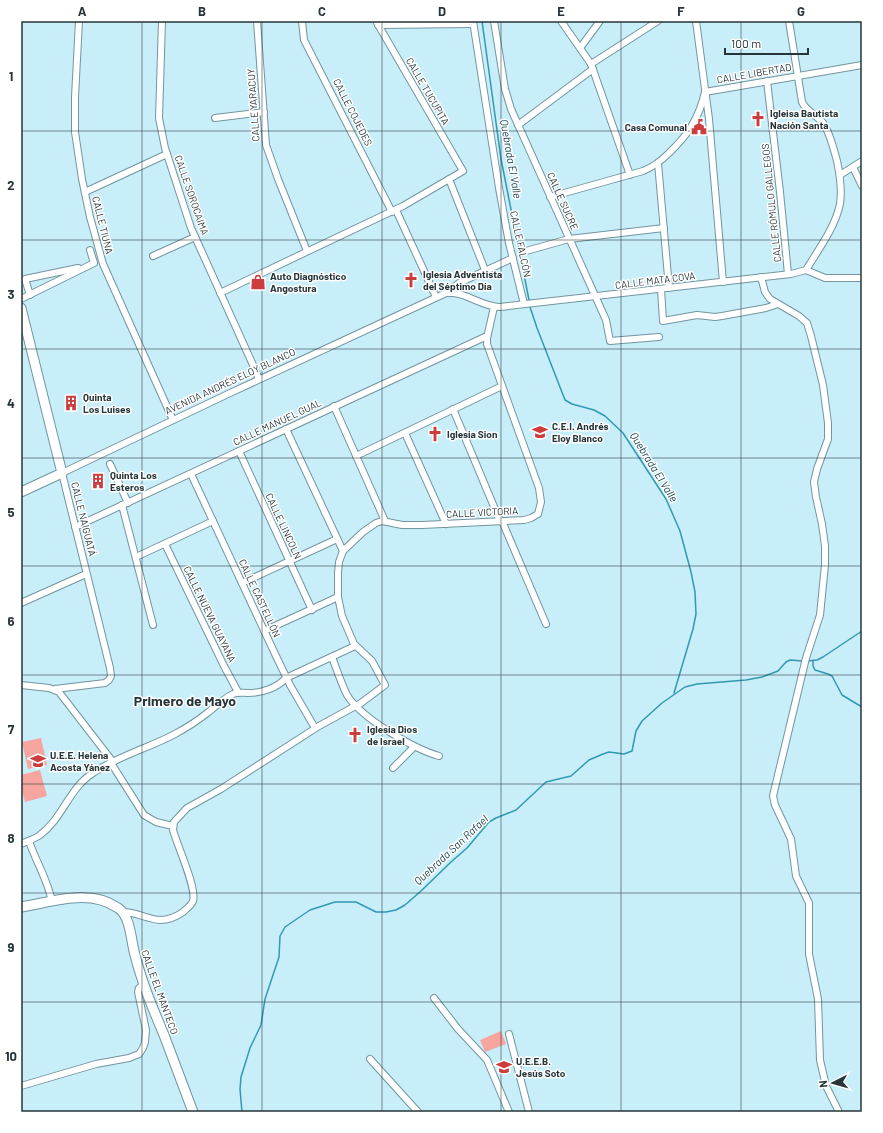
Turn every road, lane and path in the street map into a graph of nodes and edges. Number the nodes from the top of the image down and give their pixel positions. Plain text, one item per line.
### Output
1 (79, 21) edge
2 (162, 21) edge
3 (257, 21) edge
4 (302, 21) edge
5 (494, 21) edge
6 (561, 21) edge
7 (600, 21) edge
8 (658, 21) edge
9 (696, 21) edge
10 (789, 21) edge
11 (377, 23) edge
12 (473, 23) edge
13 (580, 48) junction
14 (862, 65) edge
15 (592, 67) junction
16 (797, 76) junction
17 (767, 81) junction
18 (705, 92) junction
19 (264, 112) junction
20 (215, 118) dead end
21 (518, 125) junction
22 (167, 154) junction
23 (862, 161) edge
24 (658, 163) junction
25 (853, 167) junction
26 (630, 175) junction
27 (840, 175) junction
28 (449, 180) junction
29 (862, 186) edge
30 (85, 192) junction
31 (550, 197) junction
32 (394, 211) junction
33 (664, 228) junction
34 (195, 236) junction
35 (569, 239) junction
36 (90, 250) dead end
37 (526, 251) dead end
38 (307, 252) junction
39 (153, 256) dead end
40 (513, 258) junction
41 (86, 266) junction
42 (486, 270) junction
43 (806, 270) junction
44 (788, 274) junction
45 (761, 278) junction
46 (862, 278) edge
47 (723, 282) junction
48 (669, 288) junction
49 (661, 289) junction
50 (220, 293) junction
51 (450, 293) junction
52 (30, 294) junction
53 (436, 297) junction
54 (595, 297) junction
55 (21, 299) edge
56 (524, 304) junction
57 (778, 304) junction
58 (494, 307) junction
59 (21, 308) edge
60 (24, 333) edge
61 (487, 336) junction
62 (659, 337) dead end
63 (253, 365) dead end
64 (256, 372) dead end
65 (259, 379) junction
66 (502, 386) junction
67 (334, 406) junction
68 (453, 410) junction
69 (173, 420) junction
70 (286, 428) junction
71 (405, 433) junction
72 (239, 451) junction
73 (356, 456) junction
74 (110, 464) dead end
75 (62, 473) junction
76 (191, 474) junction
77 (21, 492) edge
78 (125, 504) junction
79 (213, 521) junction
80 (385, 521) junction
81 (501, 521) junction
82 (446, 524) junction
83 (75, 527) junction
84 (338, 539) junction
85 (165, 544) junction
86 (343, 551) junction
87 (136, 557) junction
88 (289, 561) junction
89 (86, 574) junction
90 (242, 583) junction
91 (21, 595) edge
92 (338, 597) junction
93 (23, 603) edge
94 (312, 610) junction
95 (546, 624) dead end
96 (153, 625) dead end
97 (264, 631) junction
98 (355, 646) junction
99 (332, 657) junction
100 (286, 678) junction
101 (21, 685) edge
102 (54, 689) junction
103 (238, 692) junction
104 (357, 706) junction
105 (315, 728) junction
106 (414, 747) junction
107 (439, 756) dead end
108 (112, 763) junction
109 (393, 768) dead end
110 (173, 826) junction
111 (29, 841) junction
112 (21, 844) edge
113 (52, 902) junction
114 (21, 907) edge
115 (123, 912) junction
116 (144, 984) junction
117 (434, 998) dead end
118 (509, 1034) dead end
119 (370, 1059) dead end
120 (21, 1086) edge
121 (193, 1112) edge
122 (418, 1112) edge
123 (509, 1112) edge
124 (529, 1112) edge
125 (839, 1112) edge

1 - 30 street, CALLE TIUNA
2 - 22 street, CALLE SOROCAIMA
3 - 19 street, CALLE YARACUY
4 - 32 street, CALLE COJEDES
5 - 21 street, CALLE SUCRE
6 - 13 street
7 - 13 street
8 - 15 street
9 - 18 street
10 - 16 street
11 - 12 street
11 - 28 street, CALLE TUCUPITA
12 - 40 street, CALLE FALCÓN
13 - 15 street
14 - 16 street, CALLE LIBERTAD
15 - 21 street
15 - 26 street
16 - 17 street, CALLE LIBERTAD
16 - 27 street
17 - 18 street, CALLE LIBERTAD
17 - 44 street, CALLE RÓMULO GALLEGOS
18 - 24 street, CALLE LIBERTAD
18 - 47 street
19 - 20 street
19 - 38 street, CALLE YARACUY
21 - 31 street, CALLE SUCRE
22 - 30 street
22 - 34 street, CALLE SOROCAIMA
23 - 25 street
24 - 26 street, CALLE LIBERTAD
24 - 33 street
25 - 27 street
25 - 29 street
26 - 31 street, CALLE LIBERTAD
27 - 43 street
28 - 32 street
28 - 42 street
30 - 69 street, CALLE TIUNA
31 - 35 street, CALLE SUCRE
32 - 38 street
32 - 53 street, CALLE COJEDES
33 - 35 street
33 - 48 street
34 - 39 street
34 - 50 street, CALLE SOROCAIMA
35 - 37 street
35 - 54 street, CALLE SUCRE
36 - 41 street
38 - 50 street
40 - 42 street
40 - 56 street, CALLE FALCÓN
41 - 52 street
41 - 52 street
42 - 51 street
43 - 44 street, CALLE MATA COVA
43 - 46 street
44 - 45 street, CALLE MATA COVA
45 - 47 street, CALLE MATA COVA
45 - 57 street
47 - 48 street, CALLE MATA COVA
48 - 49 street, CALLE MATA COVA
49 - 54 street, CALLE MATA COVA
49 - 57 street
50 - 63 street, CALLE SOROCAIMA
51 - 53 street, AVENIDA ANDRÉS ELOY BLANCO
51 - 58 street, CALLE MATA COVA
52 - 55 street
53 - 65 street, AVENIDA ANDRÉS ELOY BLANCO
54 - 56 street, CALLE MATA COVA
54 - 62 street, CALLE SUCRE
56 - 58 street, CALLE MATA COVA
57 - 125 street
58 - 61 street, CALLE VICTORIA
59 - 60 street, CALLE NAIGUATÁ
60 - 75 street, CALLE NAIGUATÁ
61 - 66 street, CALLE VICTORIA
61 - 67 street, CALLE MANUEL GUAL
64 - 65 street
65 - 69 street, AVENIDA ANDRÉS ELOY BLANCO
66 - 68 street
66 - 81 street, CALLE VICTORIA
67 - 70 street, CALLE MANUEL GUAL
67 - 73 street
68 - 71 street
68 - 81 street
69 - 75 street, AVENIDA ANDRÉS ELOY BLANCO
70 - 72 street, CALLE MANUEL GUAL
70 - 84 street
71 - 73 street
71 - 82 street
72 - 76 street, CALLE MANUEL GUAL
72 - 88 street, CALLE LINCOLN
73 - 80 street
74 - 78 street
75 - 77 street, AVENIDA ANDRÉS ELOY BLANCO
75 - 83 street, CALLE NAIGUATÁ
76 - 78 street, CALLE MANUEL GUAL
76 - 79 street, CALLE CASTELLÓN
78 - 83 street, CALLE MANUEL GUAL
78 - 87 street
79 - 85 street
79 - 90 street, CALLE CASTELLÓN
80 - 82 street, CALLE VICTORIA
80 - 86 street
81 - 82 street, CALLE VICTORIA
81 - 95 street
83 - 89 street, CALLE NAIGUATÁ
84 - 86 street
84 - 88 street
85 - 87 street
85 - 103 street, CALLE NUEVA GUAYANA
86 - 92 street
87 - 96 street
88 - 90 street
88 - 94 street, CALLE LINCOLN
89 - 93 street
89 - 102 street, CALLE NAIGUATÁ
90 - 97 street, CALLE CASTELLÓN
91 - 93 street
92 - 94 street
92 - 98 street
94 - 97 street
97 - 100 street, CALLE CASTELLÓN
98 - 99 street
98 - 104 street
99 - 100 street
99 - 104 street
100 - 103 street
100 - 105 street, CALLE CASTELLÓN
101 - 102 street
102 - 108 street
103 - 108 street
104 - 105 street
104 - 106 street
105 - 110 street
106 - 107 street
106 - 109 street
108 - 110 street
108 - 111 street
110 - 115 street
111 - 112 street
111 - 113 street
113 - 114 street
113 - 115 street
115 - 116 street, CALLE EL MANTECO
116 - 120 street
116 - 121 street, CALLE EL MANTECO
117 - 123 street
118 - 124 street
119 - 122 street

